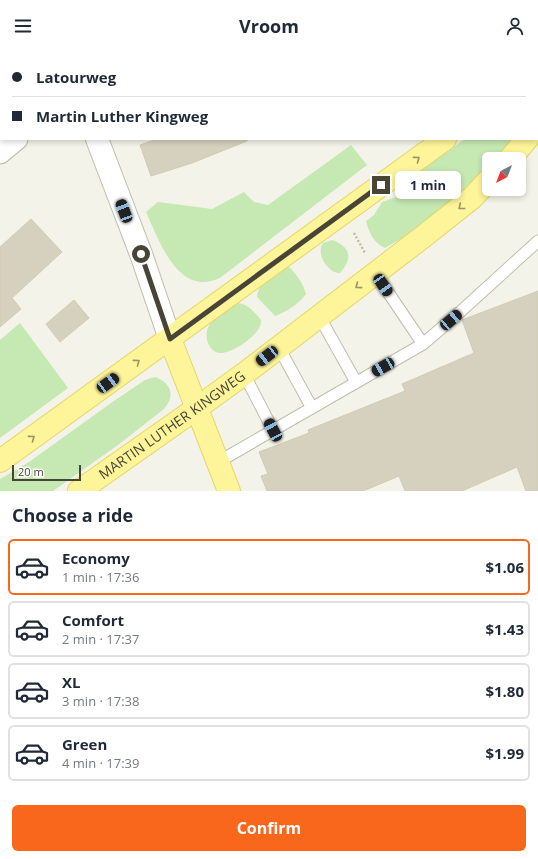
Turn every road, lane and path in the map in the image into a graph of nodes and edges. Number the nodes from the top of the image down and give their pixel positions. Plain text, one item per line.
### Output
1 (16, 140) edge
2 (97, 140) edge
3 (444, 140) edge
4 (527, 140) edge
5 (516, 152) edge
6 (0, 153) edge
7 (482, 187) edge
8 (538, 241) edge
9 (375, 273) junction
10 (318, 316) junction
11 (170, 339) junction
12 (423, 344) junction
13 (278, 346) junction
14 (244, 374) junction
15 (356, 382) junction
16 (197, 408) junction
17 (312, 408) junction
18 (273, 430) junction
19 (0, 460) edge
20 (218, 462) junction
21 (79, 491) edge
22 (229, 491) edge

1 - 6 street
2 - 11 street
11 -> 3 main road
4 - 5 main road
7 -> 9 main road, MARTIN LUTHER KINGWEG
8 - 12 lane
9 -> 10 main road, MARTIN LUTHER KINGWEG
9 - 12 lane
10 - 13 main road, MARTIN LUTHER KINGWEG
10 - 15 lane
11 - 16 main road
19 -> 11 main road
12 - 15 lane
13 - 14 main road, MARTIN LUTHER KINGWEG
13 - 17 lane
14 - 16 main road, MARTIN LUTHER KINGWEG
14 - 18 lane
15 - 17 lane
16 - 20 main road
16 - 21 main road, MARTIN LUTHER KINGWEG
17 - 18 lane
18 - 20 lane
20 - 22 main road

